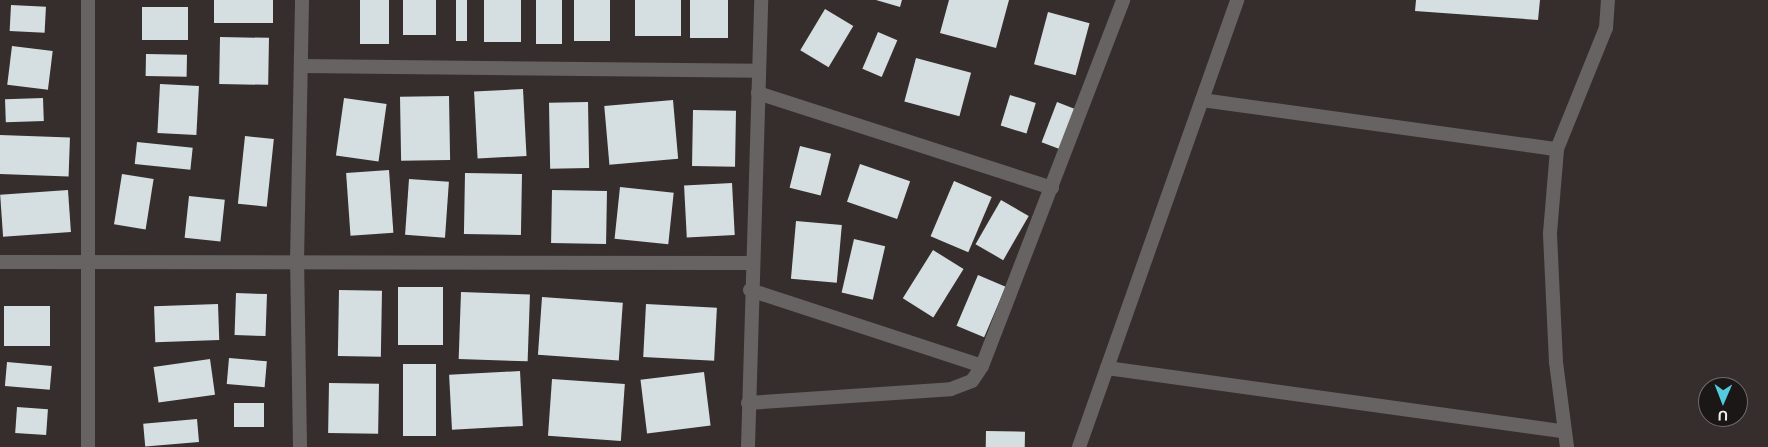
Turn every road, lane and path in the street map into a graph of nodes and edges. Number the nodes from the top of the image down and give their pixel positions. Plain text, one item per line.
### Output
1 (88, 0) edge
2 (302, 0) edge
3 (761, 0) edge
4 (1123, 0) edge
5 (1237, 0) edge
6 (1608, 0) edge
7 (301, 66) junction
8 (758, 71) junction
9 (758, 93) junction
10 (1202, 100) junction
11 (1557, 149) junction
12 (1052, 188) junction
13 (0, 262) edge
14 (86, 262) junction
15 (297, 262) junction
16 (750, 263) junction
17 (750, 290) junction
18 (982, 366) junction
19 (1107, 368) junction
20 (748, 403) junction
21 (1562, 431) junction
22 (88, 447) edge
23 (300, 447) edge
24 (748, 447) edge
25 (1078, 447) edge
26 (1567, 447) edge

1 - 14 street
2 - 7 street
3 - 8 street
4 - 12 street
5 - 10 street
6 - 11 street
7 - 8 street
7 - 15 street
8 - 9 street
9 - 12 street
9 - 16 street
10 - 11 street
10 - 19 street
11 - 21 street
12 - 18 street
13 - 14 street
14 - 15 street
14 - 22 street
15 - 16 street
15 - 23 street
16 - 17 street
17 - 18 street
17 - 20 street
18 - 20 street
19 - 21 street
19 - 25 street
20 - 24 street
21 - 26 street

